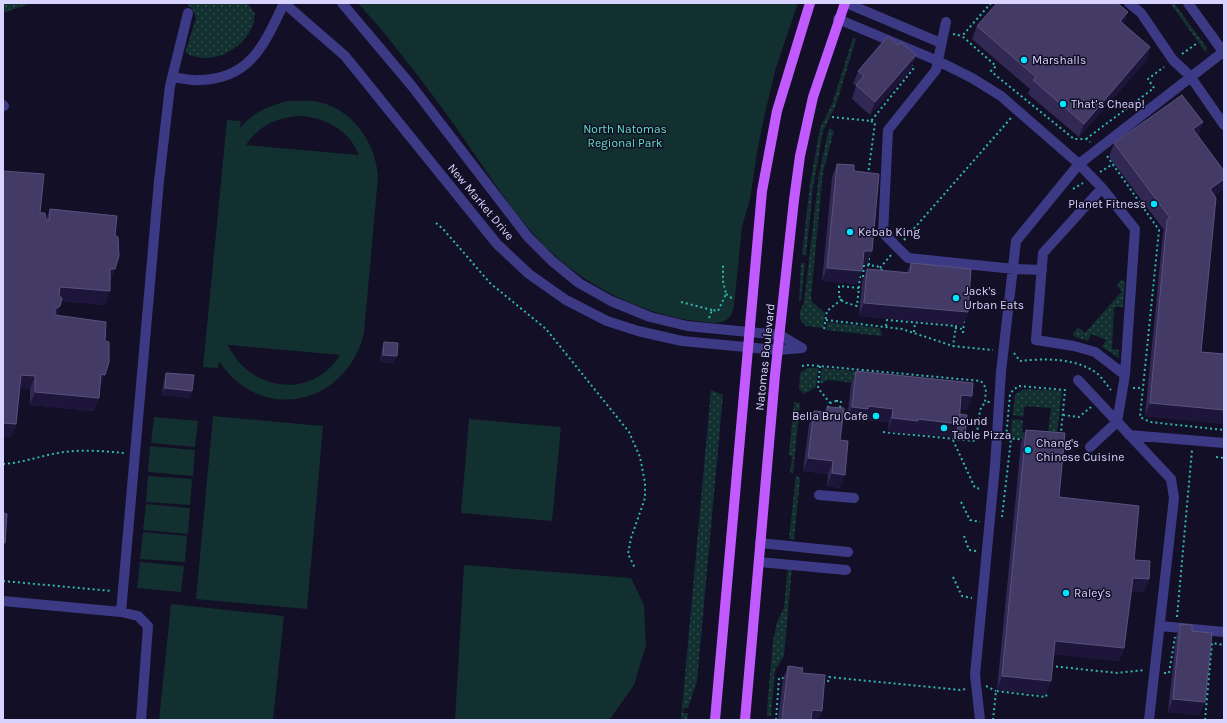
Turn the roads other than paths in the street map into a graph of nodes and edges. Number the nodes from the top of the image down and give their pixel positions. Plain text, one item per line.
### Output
1 (284, 3) edge
2 (342, 3) edge
3 (810, 3) edge
4 (846, 3) edge
5 (1129, 3) edge
6 (1188, 3) edge
7 (188, 13) dead end
8 (838, 19) junction
9 (945, 27) road end
10 (941, 42) junction
11 (1224, 53) edge
12 (938, 61) junction
13 (1190, 76) junction
14 (172, 77) junction
15 (1224, 125) edge
16 (1078, 164) junction
17 (1102, 188) junction
18 (1014, 269) junction
19 (1042, 270) junction
20 (749, 332) junction
21 (780, 335) junction
22 (747, 348) junction
23 (778, 350) junction
24 (1125, 376) junction
25 (1078, 380) dead end
26 (1117, 422) junction
27 (1129, 434) junction
28 (1224, 443) edge
29 (1090, 447) dead end
30 (819, 495) dead end
31 (854, 498) dead end
32 (760, 543) junction
33 (848, 552) dead end
34 (759, 562) junction
35 (846, 570) dead end
36 (3, 601) edge
37 (121, 612) junction
38 (1160, 626) junction
39 (1224, 632) edge
40 (141, 720) edge
41 (715, 720) edge
42 (745, 720) edge
43 (980, 720) edge
44 (1149, 720) edge

1 - 14 street
1 - 22 street, New Market Drive
2 - 20 street, New Market Drive
3 - 20 main road, Natomas Boulevard
4 - 8 main road, Natomas Boulevard
4 - 10 street
5 - 13 street
6 - 11 street
7 - 14 street
8 - 12 street
8 - 21 main road, Natomas Boulevard
9 - 10 street
10 - 12 street
11 - 13 street
12 - 16 street
12 - 18 street
13 - 15 street
13 - 16 street
14 - 37 street
16 - 17 street
16 - 18 street
17 - 19 street
17 - 24 street
18 - 19 street
18 - 43 street
19 - 24 street
20 - 21 street, New Market Drive
20 - 22 main road, Natomas Boulevard
21 - 23 main road, Natomas Boulevard
21 - 23 street, New Market Drive
22 - 23 street, New Market Drive
22 - 41 main road, Natomas Boulevard
23 - 32 main road, Natomas Boulevard
24 - 26 street
25 - 26 street
26 - 27 street
26 - 29 street
27 - 28 street
27 - 38 street
30 - 31 street
32 - 33 street
32 - 34 main road, Natomas Boulevard
34 - 35 street
34 - 42 main road, Natomas Boulevard
36 - 37 street
37 - 40 street
38 - 39 street
38 - 44 street

